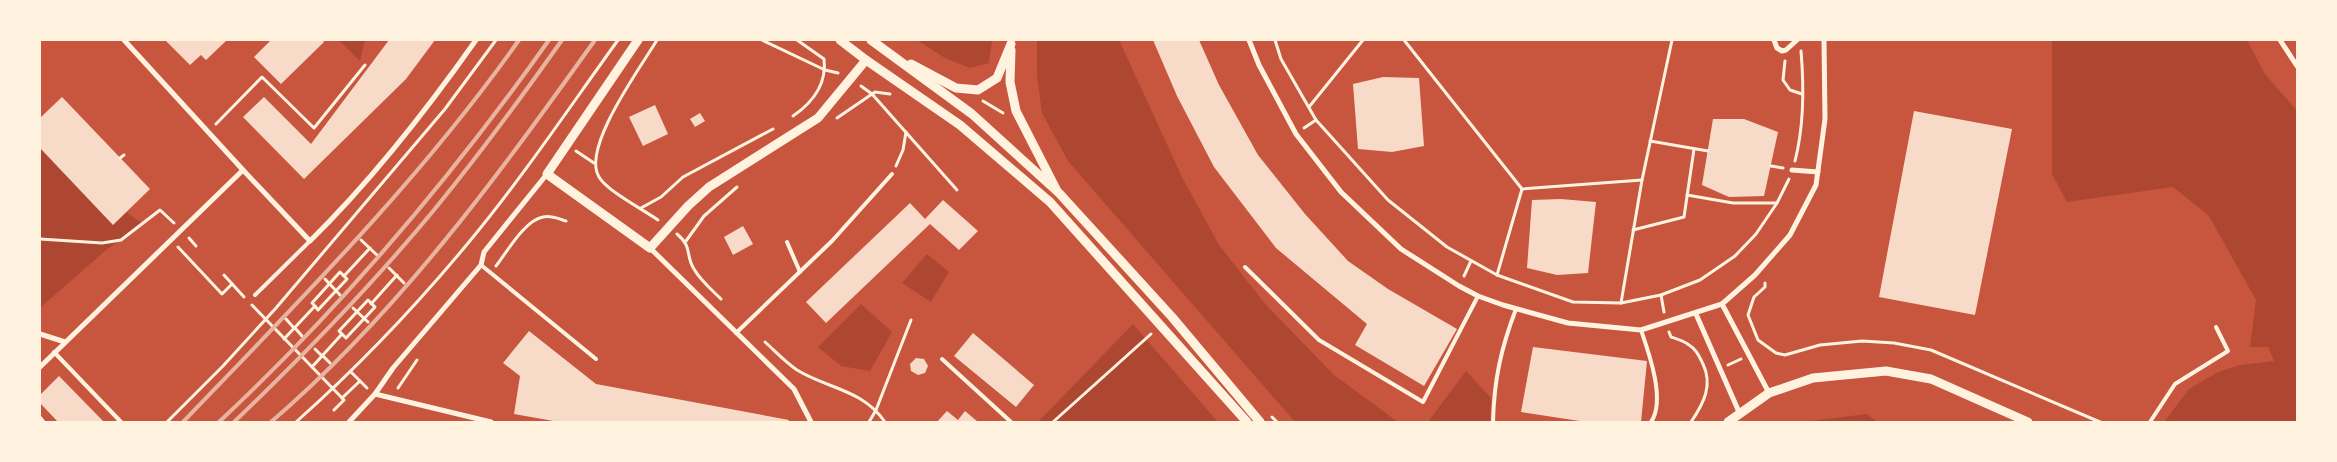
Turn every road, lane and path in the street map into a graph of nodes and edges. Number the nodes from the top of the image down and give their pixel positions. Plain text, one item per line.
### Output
1 (124, 40) edge
2 (476, 40) edge
3 (618, 40) edge
4 (638, 40) edge
5 (658, 40) edge
6 (762, 40) edge
7 (797, 40) edge
8 (840, 40) edge
9 (871, 40) edge
10 (1249, 40) edge
11 (1274, 40) edge
12 (1363, 40) edge
13 (1404, 40) edge
14 (1672, 40) edge
15 (1774, 40) edge
16 (1797, 40) edge
17 (1824, 40) edge
18 (2280, 40) edge
19 (1010, 42) edge
20 (881, 48) junction
21 (1801, 49) dead end
22 (1786, 50) junction
23 (866, 60) junction
24 (365, 65) dead end
25 (2297, 66) edge
26 (825, 70) junction
27 (894, 94) dead end
28 (1802, 94) junction
29 (1309, 107) junction
30 (792, 117) dead end
31 (778, 126) dead end
32 (213, 128) dead end
33 (906, 131) junction
34 (1650, 142) junction
35 (1694, 149) junction
36 (1708, 151) dead end
37 (243, 170) junction
38 (1792, 170) junction
39 (1818, 172) junction
40 (546, 174) junction
41 (892, 174) joint
42 (1642, 180) junction
43 (1522, 189) junction
44 (957, 190) dead end
45 (1059, 194) junction
46 (1687, 195) junction
47 (1777, 203) junction
48 (641, 208) junction
49 (566, 221) dead end
50 (668, 227) junction
51 (181, 230) junction
52 (1633, 230) junction
53 (40, 239) edge
54 (361, 240) dead end
55 (310, 241) junction
56 (174, 242) dead end
57 (787, 242) dead end
58 (370, 248) junction
59 (650, 248) junction
60 (377, 255) dead end
61 (1471, 261) junction
62 (481, 265) junction
63 (312, 266) dead end
64 (1244, 267) dead end
65 (389, 268) dead end
66 (800, 272) junction
67 (491, 273) junction
68 (224, 275) dead end
69 (397, 275) junction
70 (1497, 275) junction
71 (344, 276) junction
72 (325, 279) dead end
73 (404, 283) dead end
74 (1765, 283) dead end
75 (232, 284) junction
76 (1459, 286) junction
77 (255, 294) dead end
78 (340, 295) dead end
79 (1661, 295) junction
80 (1478, 296) junction
81 (245, 298) dead end
82 (1621, 303) junction
83 (252, 304) dead end
84 (371, 304) junction
85 (726, 304) dead end
86 (1722, 304) junction
87 (315, 306) junction
88 (353, 308) dead end
89 (1516, 309) junction
90 (1696, 314) junction
91 (286, 319) dead end
92 (912, 320) dead end
93 (368, 322) dead end
94 (745, 324) junction
95 (1667, 324) junction
96 (1144, 327) dead end
97 (2216, 327) dead end
98 (294, 328) junction
99 (1641, 330) junction
100 (736, 333) junction
101 (40, 334) edge
102 (342, 334) junction
103 (1151, 334) junction
104 (302, 336) dead end
105 (284, 339) junction
106 (65, 342) junction
107 (1157, 342) dead end
108 (1766, 347) dead end
109 (315, 349) dead end
110 (54, 352) junction
111 (421, 355) dead end
112 (322, 356) junction
113 (596, 359) dead end
114 (942, 359) dead end
115 (330, 362) dead end
116 (40, 367) edge
117 (312, 367) junction
118 (351, 372) junction
119 (360, 381) junction
120 (1769, 393) junction
121 (375, 394) junction
122 (342, 398) junction
123 (382, 398) junction
124 (334, 410) dead end
125 (876, 410) junction
126 (1739, 412) junction
127 (40, 417) edge
128 (44, 422) edge
129 (121, 422) edge
130 (167, 422) edge
131 (296, 422) edge
132 (349, 422) edge
133 (491, 422) edge
134 (811, 422) edge
135 (869, 422) edge
136 (885, 422) edge
137 (1011, 422) edge
138 (1053, 422) edge
139 (1247, 422) edge
140 (1260, 422) edge
141 (1493, 422) edge
142 (1651, 422) edge
143 (1691, 422) edge
144 (1728, 422) edge
145 (2028, 422) edge
146 (2150, 422) edge

1 - 37 street
2 - 55 street
3 - 118 path
4 - 40 street
5 - 48 path
6 - 26 path
7 - 26 path
8 - 23 street
9 - 20 street
10 - 76 street
11 - 29 path
12 - 29 path
13 - 43 path
14 - 34 path
15 - 22 street
16 - 22 street
17 - 39 street
18 - 25 street
19 - 20 street
19 - 45 street
20 - 45 street
21 - 28 path
22 - 28 path
23 - 50 street
23 - 139 street
24 - 32 path
26 - 30 path
27 - 33 path
28 - 38 path
29 - 61 path
31 - 48 path
33 - 41 path
33 - 44 path
34 - 35 path
34 - 42 path
35 - 36 path
35 - 46 path
37 - 51 street
37 - 55 street
38 - 39 street
38 - 47 path
39 - 86 street
40 - 59 street
40 - 62 street
41 - 66 lane
42 - 43 path
42 - 52 path
43 - 70 path
45 - 140 street
46 - 47 path
46 - 52 path
47 - 79 path
48 - 50 path
49 - 67 path
50 - 59 street
50 - 85 path
51 - 53 path
51 - 106 street
52 - 82 path
54 - 58 path
55 - 77 lane
56 - 75 path
57 - 66 lane
58 - 60 path
58 - 71 path
59 - 100 street
61 - 70 path
61 - 76 path
62 - 67 lane
62 - 121 street
63 - 130 path
64 - 80 lane
65 - 69 path
66 - 94 lane
67 - 113 lane
68 - 75 path
69 - 73 path
69 - 84 path
70 - 82 path
71 - 87 path
71 - 87 path
72 - 78 path
74 - 108 path
75 - 81 path
76 - 80 street
79 - 82 path
79 - 95 path
80 - 89 street
83 - 105 path
84 - 102 path
84 - 102 path
86 - 90 street
86 - 120 street
87 - 98 path
88 - 93 path
89 - 99 street
89 - 141 lane
90 - 95 street
90 - 126 street
91 - 98 path
92 - 125 path
94 - 100 lane
94 - 125 path
95 - 99 street
95 - 143 path
96 - 103 path
97 - 146 lane
98 - 104 path
98 - 105 path
99 - 142 lane
100 - 134 street
101 - 106 street
102 - 112 path
103 - 107 path
103 - 138 path
105 - 117 path
106 - 110 street
109 - 112 path
110 - 116 street
110 - 129 lane
111 - 123 path
112 - 115 path
112 - 117 path
114 - 137 lane
117 - 122 path
118 - 119 path
118 - 131 path
119 - 121 path
119 - 122 path
120 - 126 street
120 - 145 street
121 - 123 street
121 - 132 street
122 - 124 path
123 - 133 street
125 - 135 path
125 - 136 path
126 - 144 street
127 - 128 path

